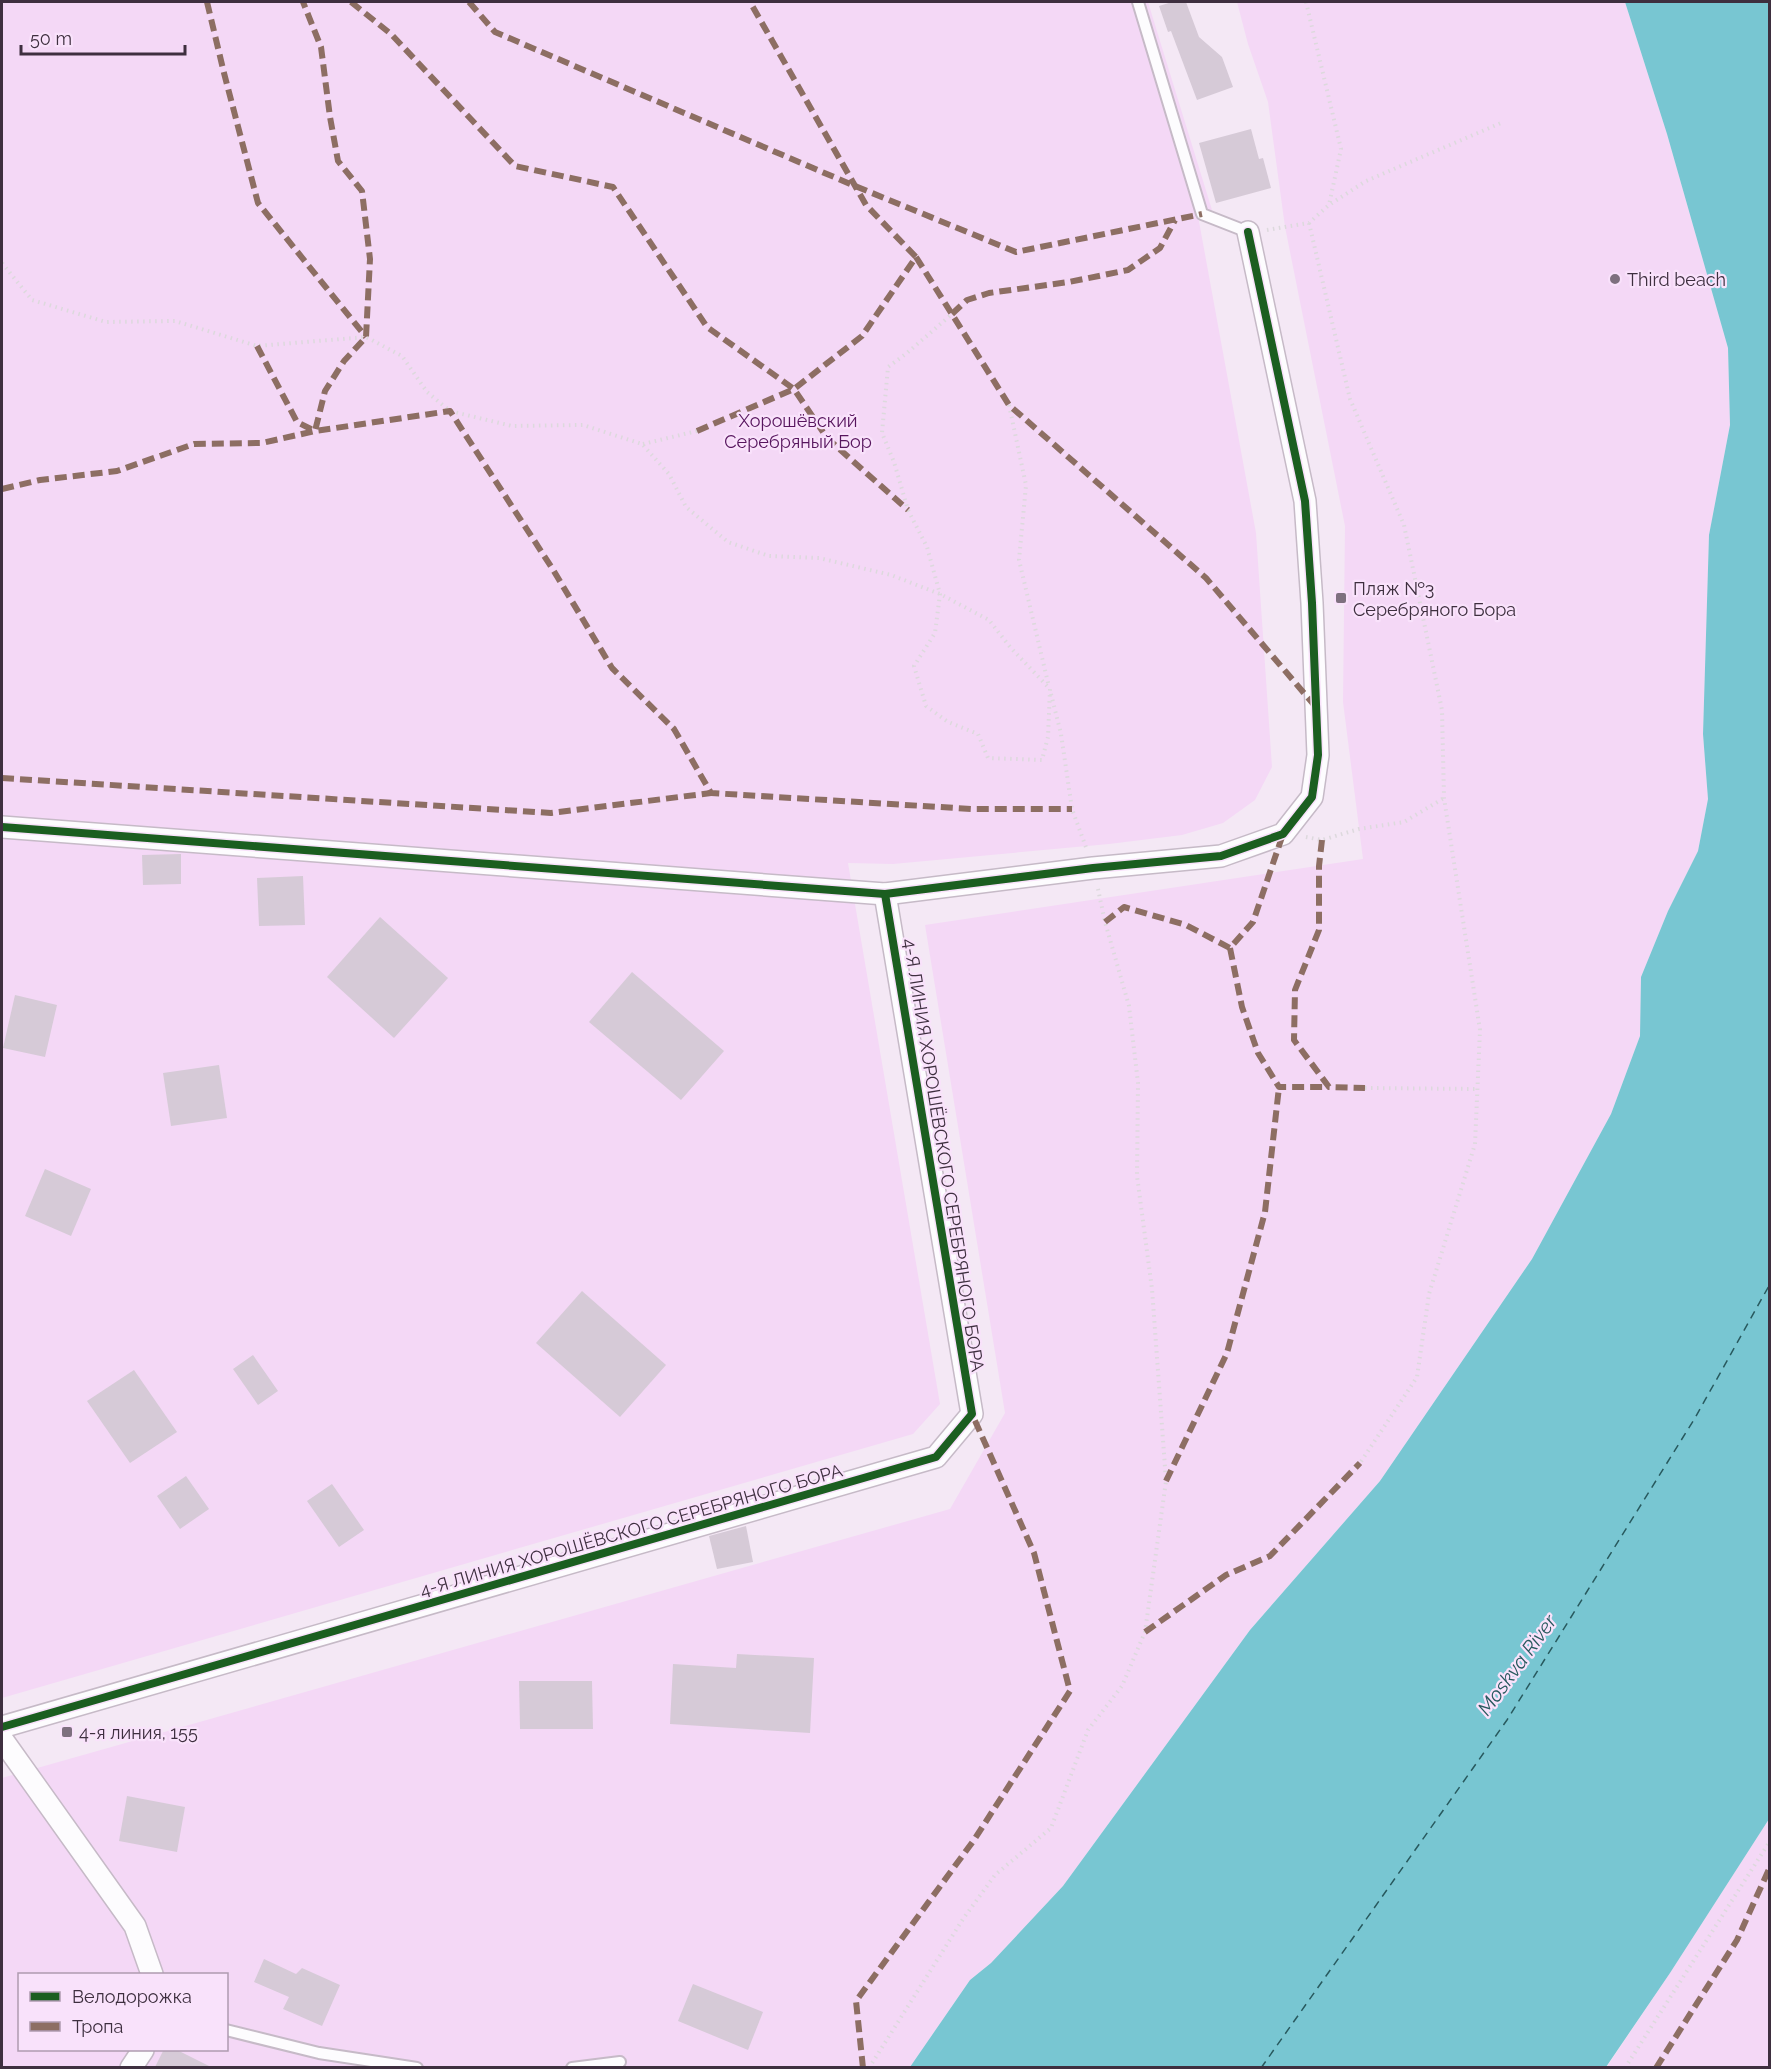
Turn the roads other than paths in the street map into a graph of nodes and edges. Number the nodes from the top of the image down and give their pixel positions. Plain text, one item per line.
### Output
1 (1138, 2) edge
2 (1248, 232) joint
3 (2, 827) edge
4 (885, 894) junction
5 (2, 1727) edge
6 (2, 1739) edge
7 (152, 1973) edge
8 (228, 2031) edge
9 (142, 2051) edge
10 (620, 2062) dead end
11 (131, 2067) edge
12 (417, 2067) edge
13 (572, 2067) edge

1 - 2 lane
2 - 4 street
3 - 4 street
4 - 5 street, 4-Я ЛИНИЯ ХОРОШЁВСКОГО СЕРЕБРЯНОГО БОРА
6 - 7 street
8 - 12 lane
9 - 11 street
10 - 13 lane

